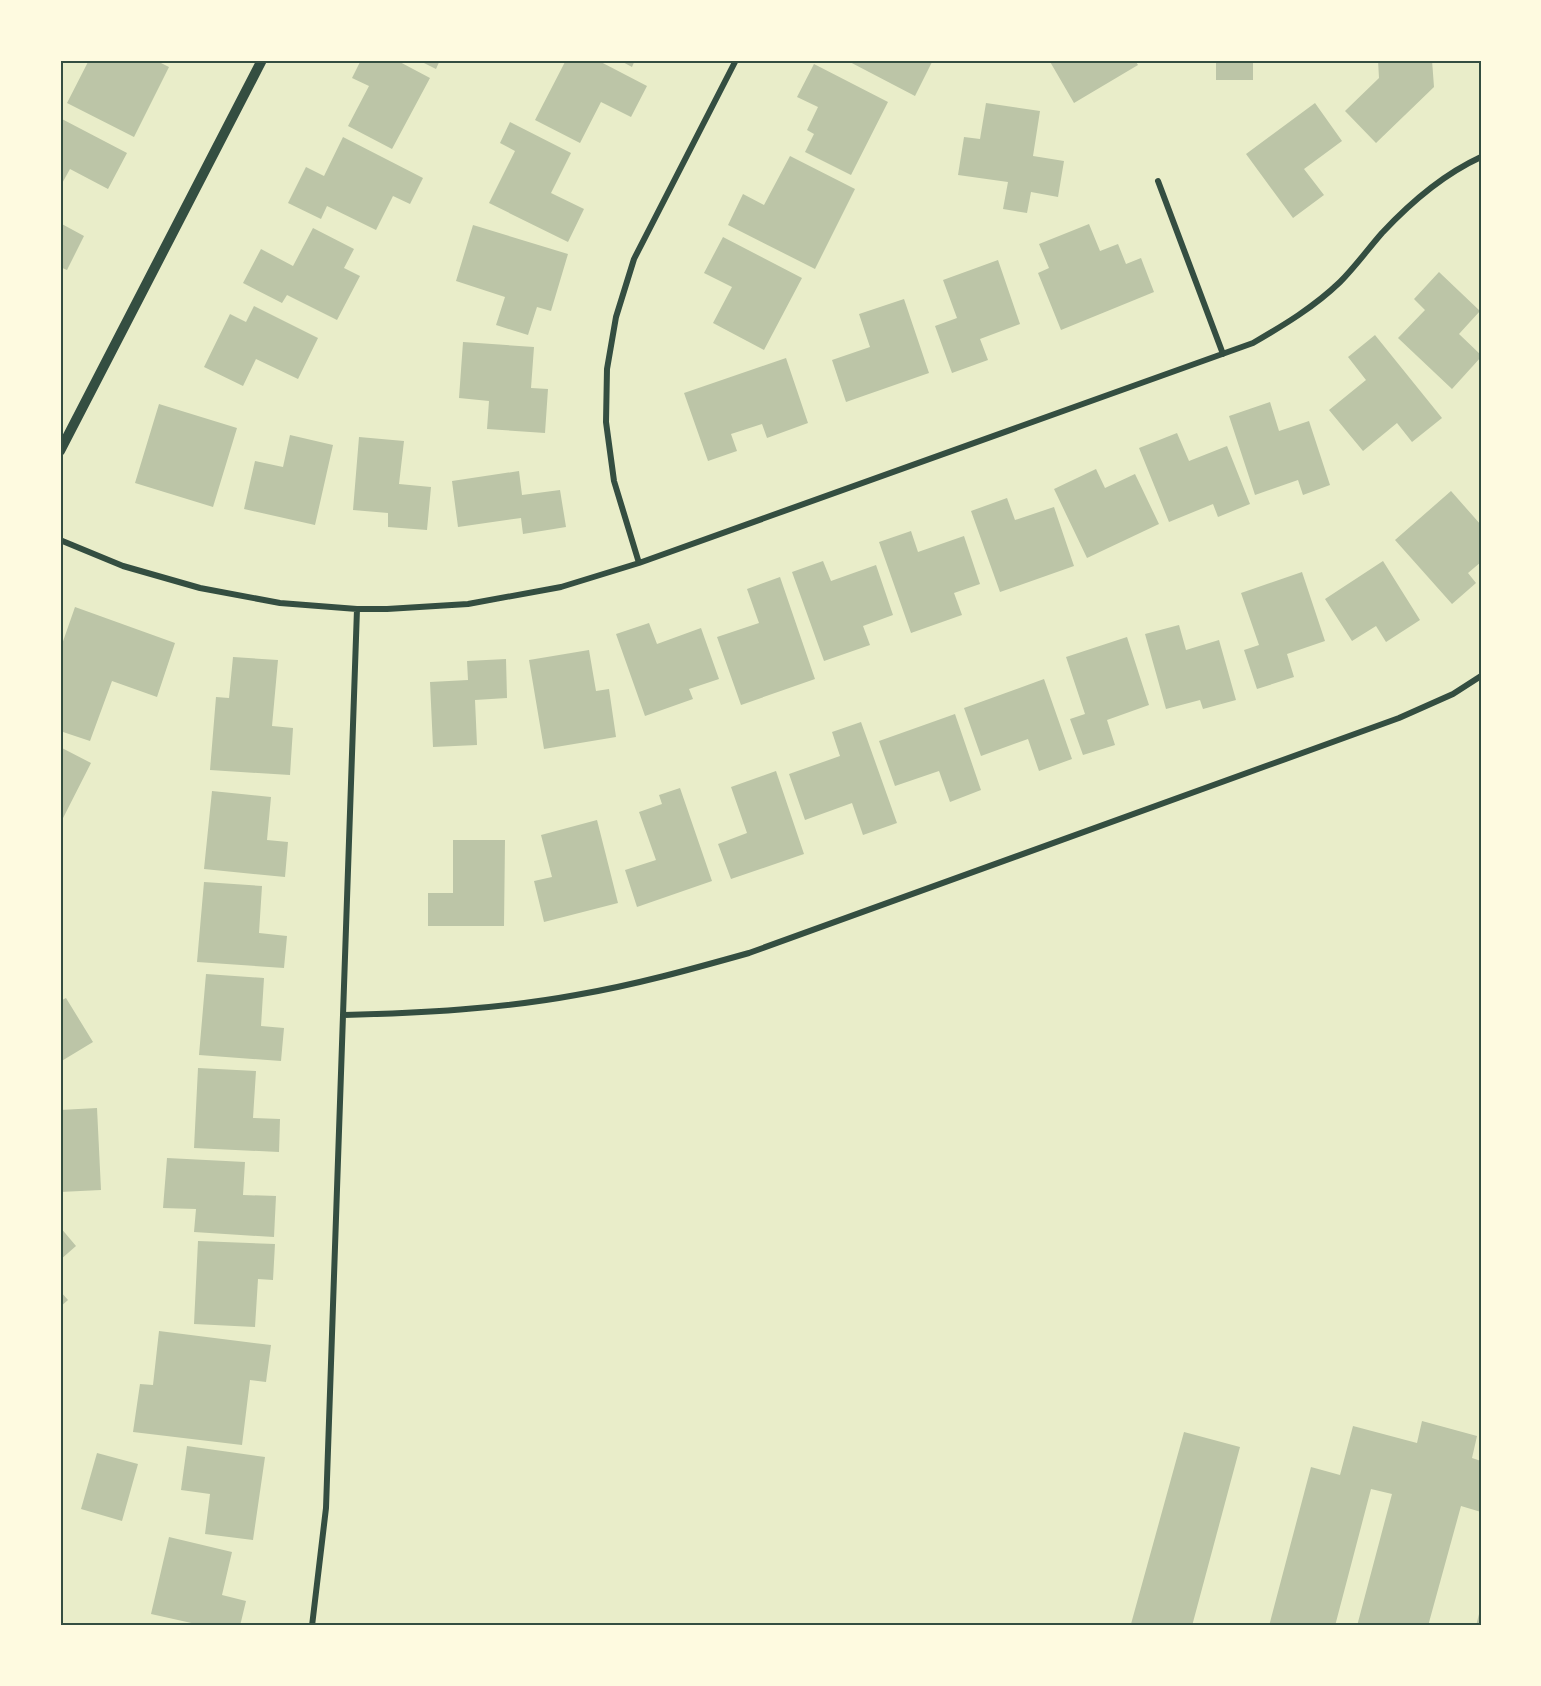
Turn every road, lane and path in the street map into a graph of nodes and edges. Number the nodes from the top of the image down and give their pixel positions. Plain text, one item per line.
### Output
1 (262, 60) edge
2 (736, 60) edge
3 (1481, 157) edge
4 (1158, 181) dead end
5 (1223, 354) junction
6 (60, 451) edge
7 (60, 540) edge
8 (639, 563) junction
9 (357, 609) junction
10 (1481, 676) edge
11 (344, 1015) junction
12 (312, 1626) edge

1 - 6 street
2 - 8 street
3 - 5 street
4 - 5 street
5 - 8 street
7 - 9 street
8 - 9 street
9 - 11 street
10 - 11 street
11 - 12 street

